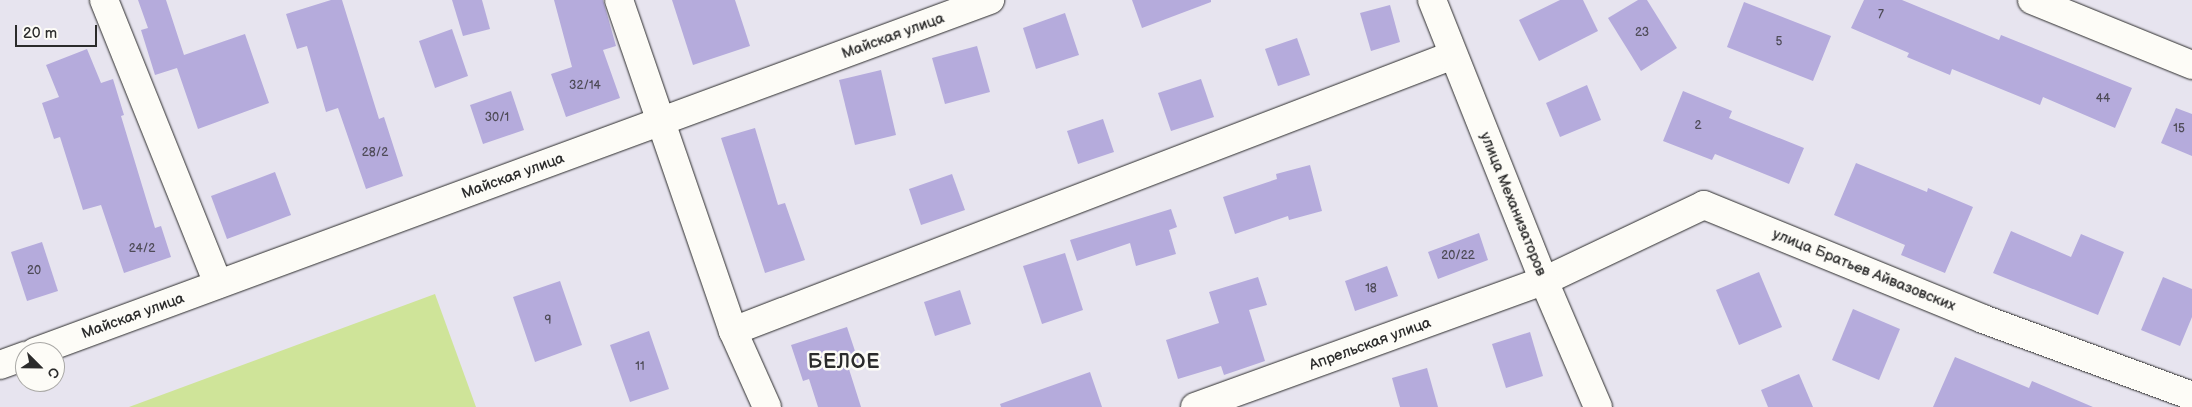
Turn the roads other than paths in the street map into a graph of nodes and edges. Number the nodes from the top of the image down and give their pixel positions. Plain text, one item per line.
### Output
1 (104, 0) edge
2 (619, 0) edge
3 (990, 0) edge
4 (1432, 0) edge
5 (2032, 0) edge
6 (1453, 55) junction
7 (2192, 65) edge
8 (662, 121) junction
9 (1544, 281) junction
10 (218, 284) junction
11 (733, 331) junction
12 (62, 342) edge
13 (15, 360) edge
14 (0, 365) edge
15 (2192, 396) edge
16 (767, 407) edge
17 (1195, 407) edge
18 (1598, 407) edge

1 - 10 street
2 - 8 street
3 - 8 street, Майская улица
4 - 6 street, улица Механизаторов
5 - 7 street
6 - 9 street, улица Механизаторов
6 - 11 street
8 - 10 street, Майская улица
8 - 11 street
9 - 15 street, улица Братьев Айвазовских
9 - 17 street, Апрельская улица
9 - 18 street, улица Механизаторов
10 - 12 street, Майская улица
11 - 16 street
13 - 14 street

